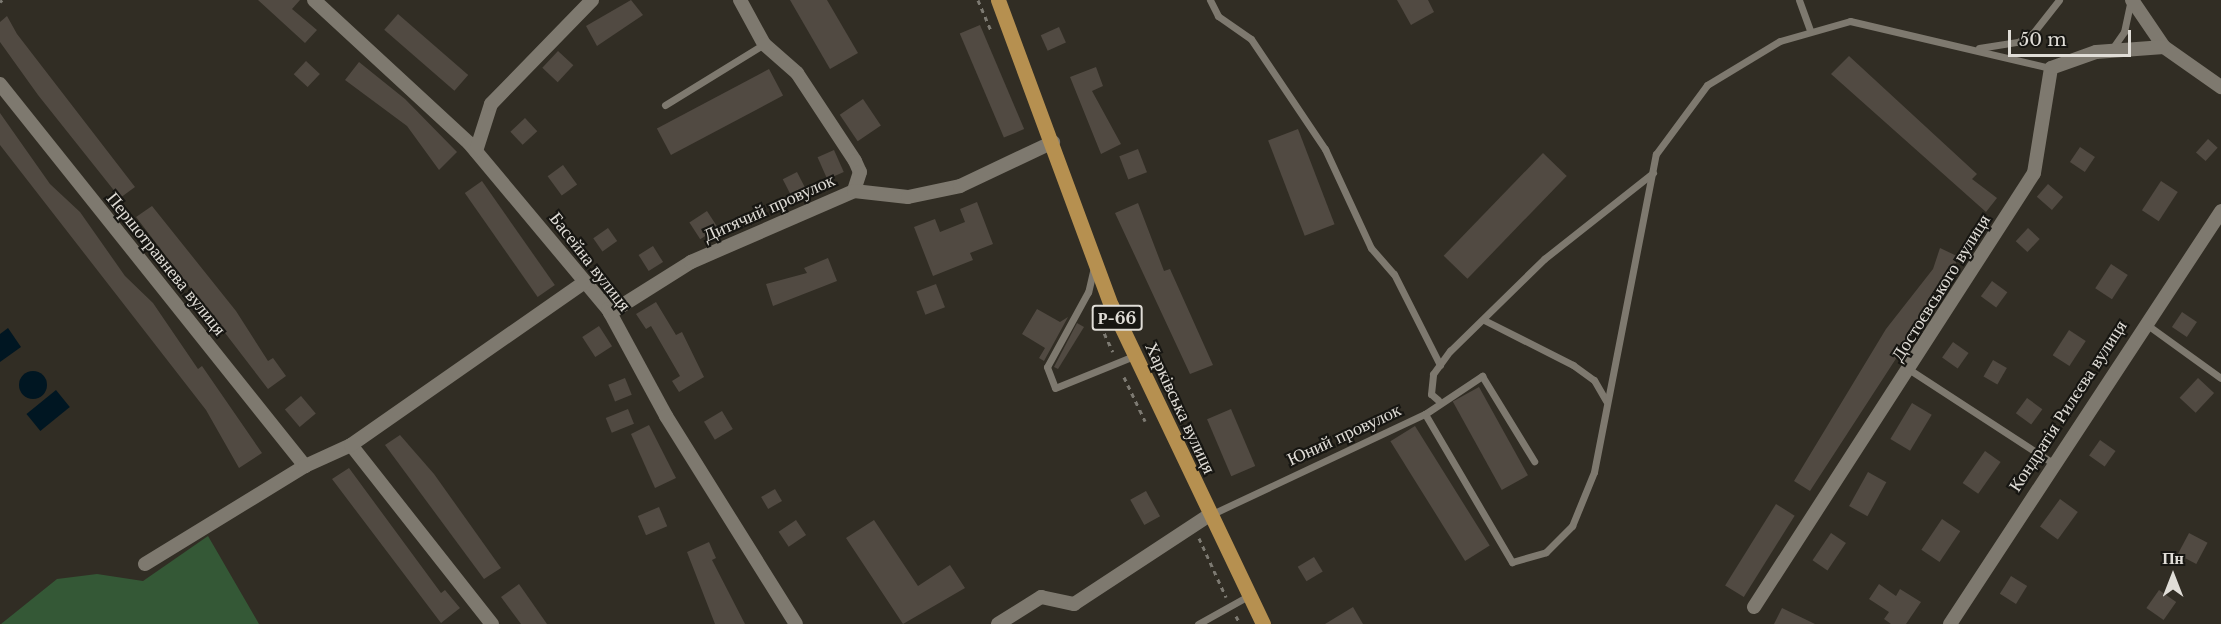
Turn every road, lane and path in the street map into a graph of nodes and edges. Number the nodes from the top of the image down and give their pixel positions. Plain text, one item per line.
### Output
1 (314, 0) edge
2 (592, 0) edge
3 (740, 0) edge
4 (998, 0) edge
5 (1210, 0) edge
6 (1799, 0) edge
7 (2059, 0) edge
8 (2131, 0) edge
9 (1809, 31) junction
10 (764, 44) junction
11 (2164, 47) junction
12 (1974, 48) junction
13 (2111, 51) junction
14 (2050, 68) junction
15 (0, 84) edge
16 (2221, 87) edge
17 (665, 105) dead end
18 (1053, 142) junction
19 (476, 151) junction
20 (1653, 174) junction
21 (854, 191) junction
22 (2221, 211) edge
23 (1095, 265) junction
24 (585, 282) junction
25 (1092, 307) dead end
26 (610, 313) junction
27 (1484, 320) junction
28 (2144, 323) junction
29 (1134, 356) junction
30 (1115, 357) dead end
31 (1440, 365) junction
32 (1910, 370) junction
33 (1124, 377) dead end
34 (2221, 378) edge
35 (1438, 400) junction
36 (1606, 401) junction
37 (1425, 414) junction
38 (1145, 421) dead end
39 (351, 445) junction
40 (1534, 461) dead end
41 (2051, 462) junction
42 (305, 466) junction
43 (1208, 516) junction
44 (1193, 525) junction
45 (145, 564) dead end
46 (1248, 596) junction
47 (1230, 606) junction
48 (1754, 607) dead end
49 (492, 624) edge
50 (796, 624) edge
51 (998, 624) edge
52 (1198, 624) edge
53 (1240, 624) edge
54 (1263, 624) edge
55 (1950, 624) edge

1 - 19 street, Басейна вулиця
2 - 19 street
3 - 10 street
4 - 18 main road, Харківська вулиця / Р-66
5 - 31 lane
6 - 9 lane
7 - 12 lane
8 - 11 street
8 - 13 lane
9 - 12 lane
9 - 20 lane
10 - 17 lane
10 - 21 street
11 - 13 street
11 - 16 street
12 - 14 lane
13 - 14 street
14 - 32 street, Достоєвського вулиця
15 - 42 street, Першотравнева вулиця
18 - 21 street, Дитячий провулок
18 - 23 main road, Харківська вулиця / Р-66
19 - 24 street, Басейна вулиця
20 - 27 lane
20 - 36 lane
21 - 26 street, Дитячий провулок
22 - 28 street, Кондратія Рилєєва вулиця
23 - 29 main road, Харківська вулиця / Р-66
23 - 29 lane
24 - 26 street, Басейна вулиця
24 - 39 street
25 - 30 path
26 - 50 street, Басейна вулиця
27 - 31 lane
27 - 36 lane
28 - 34 lane
28 - 41 street, Кондратія Рилєєва вулиця
29 - 43 main road, Харківська вулиця / Р-66
31 - 35 lane
32 - 41 lane
32 - 48 street, Достоєвського вулиця
33 - 38 path
35 - 37 lane
35 - 40 lane
36 - 37 lane, Юний провулок
37 - 43 lane, Юний провулок
39 - 42 street
39 - 49 street
41 - 55 street, Кондратія Рилєєва вулиця
42 - 45 street
43 - 44 street
43 - 46 main road, Харківська вулиця / Р-66
44 - 47 path
44 - 51 street
46 - 47 lane
46 - 54 main road, Харківська вулиця / Р-66
47 - 52 lane
47 - 53 path

